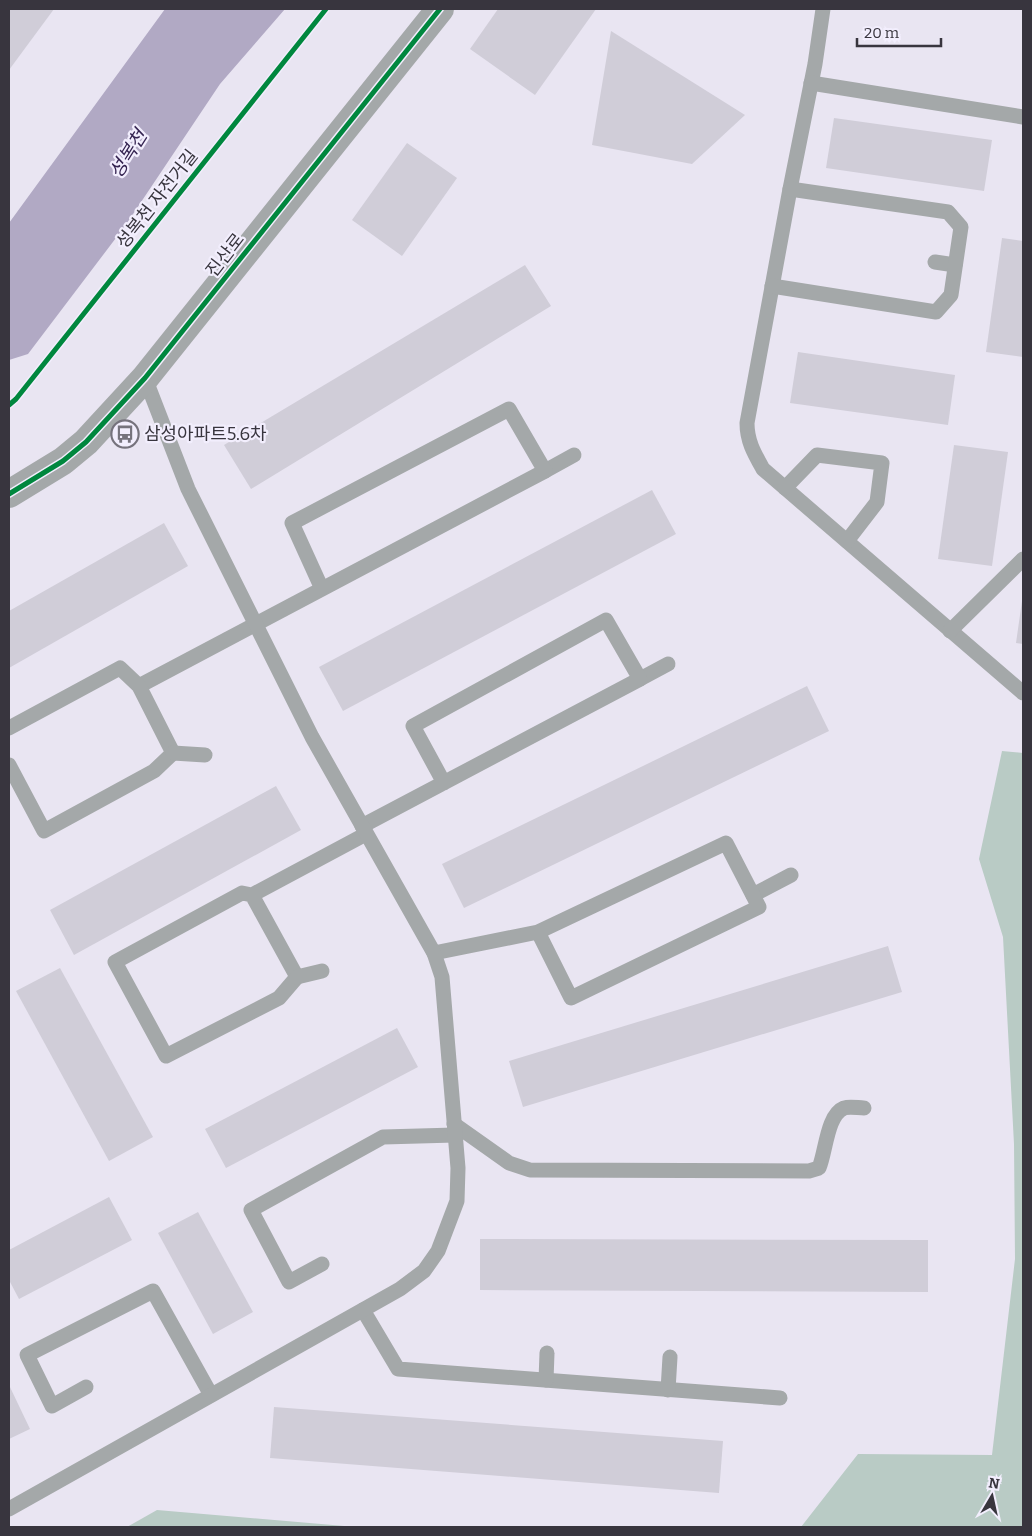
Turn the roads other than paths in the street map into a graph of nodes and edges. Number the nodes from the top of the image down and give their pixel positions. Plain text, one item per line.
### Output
1 (440, 9) edge
2 (824, 9) edge
3 (811, 83) junction
4 (1023, 116) edge
5 (790, 189) junction
6 (935, 262) dead end
7 (955, 265) junction
8 (772, 286) junction
9 (145, 378) junction
10 (574, 455) dead end
11 (545, 471) junction
12 (785, 488) junction
13 (9, 494) edge
14 (847, 541) junction
15 (1023, 559) edge
16 (322, 589) junction
17 (255, 623) junction
18 (950, 631) junction
19 (668, 664) dead end
20 (640, 679) junction
21 (140, 686) junction
22 (1023, 693) edge
23 (9, 728) edge
24 (173, 753) junction
25 (205, 755) dead end
26 (9, 765) edge
27 (444, 783) junction
28 (364, 830) junction
29 (791, 875) dead end
30 (252, 895) junction
31 (753, 895) junction
32 (538, 932) junction
33 (434, 953) junction
34 (322, 971) dead end
35 (297, 977) junction
36 (864, 1108) dead end
37 (455, 1130) junction
38 (322, 1264) dead end
39 (364, 1310) junction
40 (547, 1353) dead end
41 (670, 1357) dead end
42 (546, 1380) junction
43 (86, 1388) dead end
44 (668, 1390) junction
45 (211, 1395) junction
46 (780, 1398) dead end
47 (9, 1509) edge

1 - 9 street, 진산로
2 - 3 lane
3 - 4 lane
3 - 5 lane
5 - 7 lane
5 - 8 lane
6 - 7 lane
7 - 8 lane
8 - 12 lane
9 - 13 street, 진산로
9 - 17 lane
10 - 11 lane
11 - 16 lane
11 - 16 lane
12 - 14 lane
12 - 14 lane
14 - 18 lane
15 - 18 lane
16 - 17 lane
17 - 21 lane
17 - 28 lane
18 - 22 lane
19 - 20 lane
20 - 27 lane
20 - 27 lane
21 - 23 lane
21 - 24 lane
24 - 25 lane
24 - 26 lane
27 - 28 lane
28 - 30 lane
28 - 33 lane
29 - 31 lane
30 - 35 lane
30 - 35 lane
31 - 32 lane
31 - 32 lane
32 - 33 lane
33 - 37 lane
34 - 35 lane
36 - 37 lane
37 - 38 lane
37 - 39 lane
39 - 42 lane
39 - 45 lane
40 - 42 lane
41 - 44 lane
42 - 44 lane
43 - 45 lane
44 - 46 lane
45 - 47 lane

